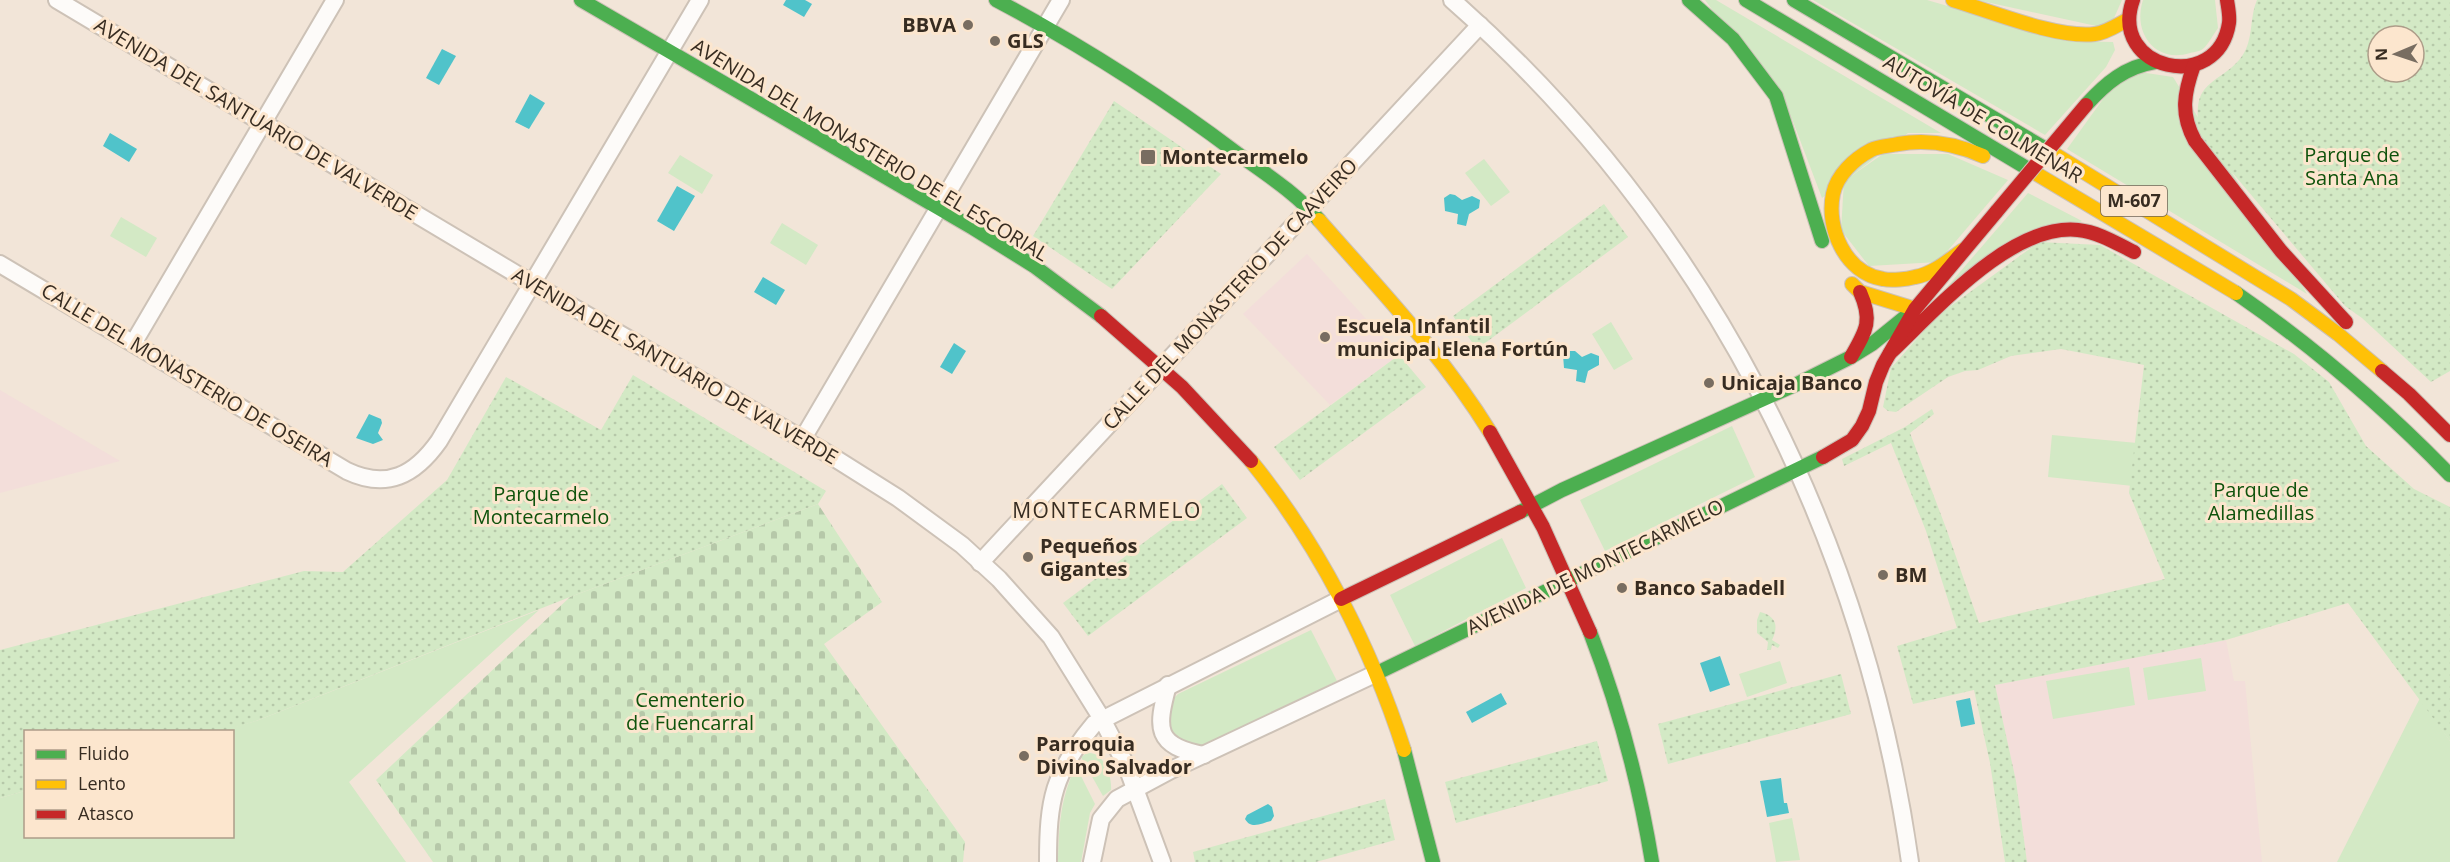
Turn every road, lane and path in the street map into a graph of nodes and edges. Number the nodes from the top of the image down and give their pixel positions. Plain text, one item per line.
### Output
1 (57, 0) edge
2 (334, 0) edge
3 (581, 0) edge
4 (700, 0) edge
5 (996, 0) edge
6 (1061, 0) edge
7 (1452, 0) edge
8 (1689, 0) edge
9 (1746, 0) edge
10 (1794, 0) edge
11 (1953, 0) edge
12 (2133, 0) edge
13 (2233, 5) edge
14 (2129, 22) junction
15 (1480, 25) junction
16 (1044, 26) junction
17 (2123, 48) dead end
18 (669, 53) junction
19 (2155, 62) junction
20 (2114, 64) dead end
21 (2194, 65) junction
22 (2103, 85) junction
23 (2186, 88) junction
24 (263, 123) junction
25 (938, 207) junction
26 (1310, 209) junction
27 (2102, 213) junction
28 (1825, 250) dead end
29 (1963, 250) junction
30 (2143, 257) dead end
31 (0, 264) edge
32 (1845, 278) dead end
33 (533, 284) junction
34 (1860, 291) junction
35 (2206, 291) dead end
36 (1915, 309) junction
37 (2281, 323) junction
38 (134, 342) junction
39 (1890, 353) junction
40 (1851, 357) junction
41 (1162, 368) junction
42 (2409, 394) junction
43 (1764, 398) junction
44 (2450, 435) edge
45 (802, 440) junction
46 (1798, 469) junction
47 (2450, 475) edge
48 (1532, 505) junction
49 (980, 563) junction
50 (1569, 580) junction
51 (1341, 599) junction
52 (1377, 673) junction
53 (1168, 685) junction
54 (1102, 719) junction
55 (1204, 755) junction
56 (1135, 788) junction
57 (1048, 862) edge
58 (1092, 862) edge
59 (1161, 862) edge
60 (1433, 862) edge
61 (1652, 862) edge
62 (1910, 862) edge

1 - 24 street, AVENIDA DEL SANTUARIO DE VALVERDE
2 - 24 street
3 - 18 main road, AVENIDA DEL MONASTERIO DE EL ESCORIAL
4 - 18 street
5 - 16 main road
6 - 16 street
7 - 15 street
8 - 28 main road
9 - 27 main road, AUTOVÍA DE COLMENAR / M-607
10 - 42 main road, AUTOVÍA DE COLMENAR / M-607
11 - 14 main road
12 - 14 main road
13 - 21 main road
13 - 23 main road
14 - 17 main road
14 - 19 main road
15 - 26 street, CALLE DEL MONASTERIO DE CAAVEIRO
15 - 43 street
16 - 25 street
16 - 26 main road
18 - 25 main road, AVENIDA DEL MONASTERIO DE EL ESCORIAL
18 - 33 street
19 - 21 main road
19 - 22 main road
20 - 22 main road
21 - 23 main road
22 - 29 main road, AVENIDA DE MONTECARMELO, bridge
23 - 42 main road
24 - 33 street, AVENIDA DEL SANTUARIO DE VALVERDE
24 - 38 street
25 - 41 main road, AVENIDA DEL MONASTERIO DE EL ESCORIAL
25 - 45 street
26 - 41 street, CALLE DEL MONASTERIO DE CAAVEIRO
26 - 48 main road
27 - 29 main road
27 - 37 main road, AUTOVÍA DE COLMENAR / M-607
29 - 36 main road, AVENIDA DE MONTECARMELO
30 - 39 main road
31 - 38 street, CALLE DEL MONASTERIO DE OSEIRA
32 - 34 main road
33 - 38 street, CALLE DEL MONASTERIO DE OSEIRA
33 - 45 street, AVENIDA DEL SANTUARIO DE VALVERDE
34 - 36 main road
34 - 40 main road
35 - 37 main road
36 - 39 main road, AVENIDA DE MONTECARMELO
36 - 40 main road, AVENIDA DE MONTECARMELO
37 - 47 main road, AUTOVÍA DE COLMENAR / M-607
39 - 46 main road, AVENIDA DE MONTECARMELO
40 - 43 main road, AVENIDA DE MONTECARMELO
41 - 49 street, CALLE DEL MONASTERIO DE CAAVEIRO
41 - 51 main road, AVENIDA DEL MONASTERIO DE EL ESCORIAL
42 - 44 main road, AUTOVÍA DE COLMENAR / M-607
43 - 46 street
43 - 48 main road, AVENIDA DE MONTECARMELO
45 - 49 street, AVENIDA DEL SANTUARIO DE VALVERDE
46 - 50 main road, AVENIDA DE MONTECARMELO
46 - 62 street
48 - 50 main road
48 - 51 main road, AVENIDA DE MONTECARMELO
49 - 54 street, AVENIDA DEL SANTUARIO DE VALVERDE
50 - 52 main road, AVENIDA DE MONTECARMELO
50 - 61 main road
51 - 52 main road, AVENIDA DEL MONASTERIO DE EL ESCORIAL
51 - 53 street, AVENIDA DE MONTECARMELO
52 - 55 street, AVENIDA DE MONTECARMELO
52 - 60 main road, AVENIDA DEL MONASTERIO DE EL ESCORIAL
53 - 54 street, AVENIDA DE MONTECARMELO
53 - 55 street
54 - 56 street, AVENIDA DEL SANTUARIO DE VALVERDE
54 - 57 street, AVENIDA DE MONTECARMELO
55 - 56 street, AVENIDA DE MONTECARMELO
56 - 58 street, AVENIDA DE MONTECARMELO
56 - 59 street, AVENIDA DEL SANTUARIO DE VALVERDE

